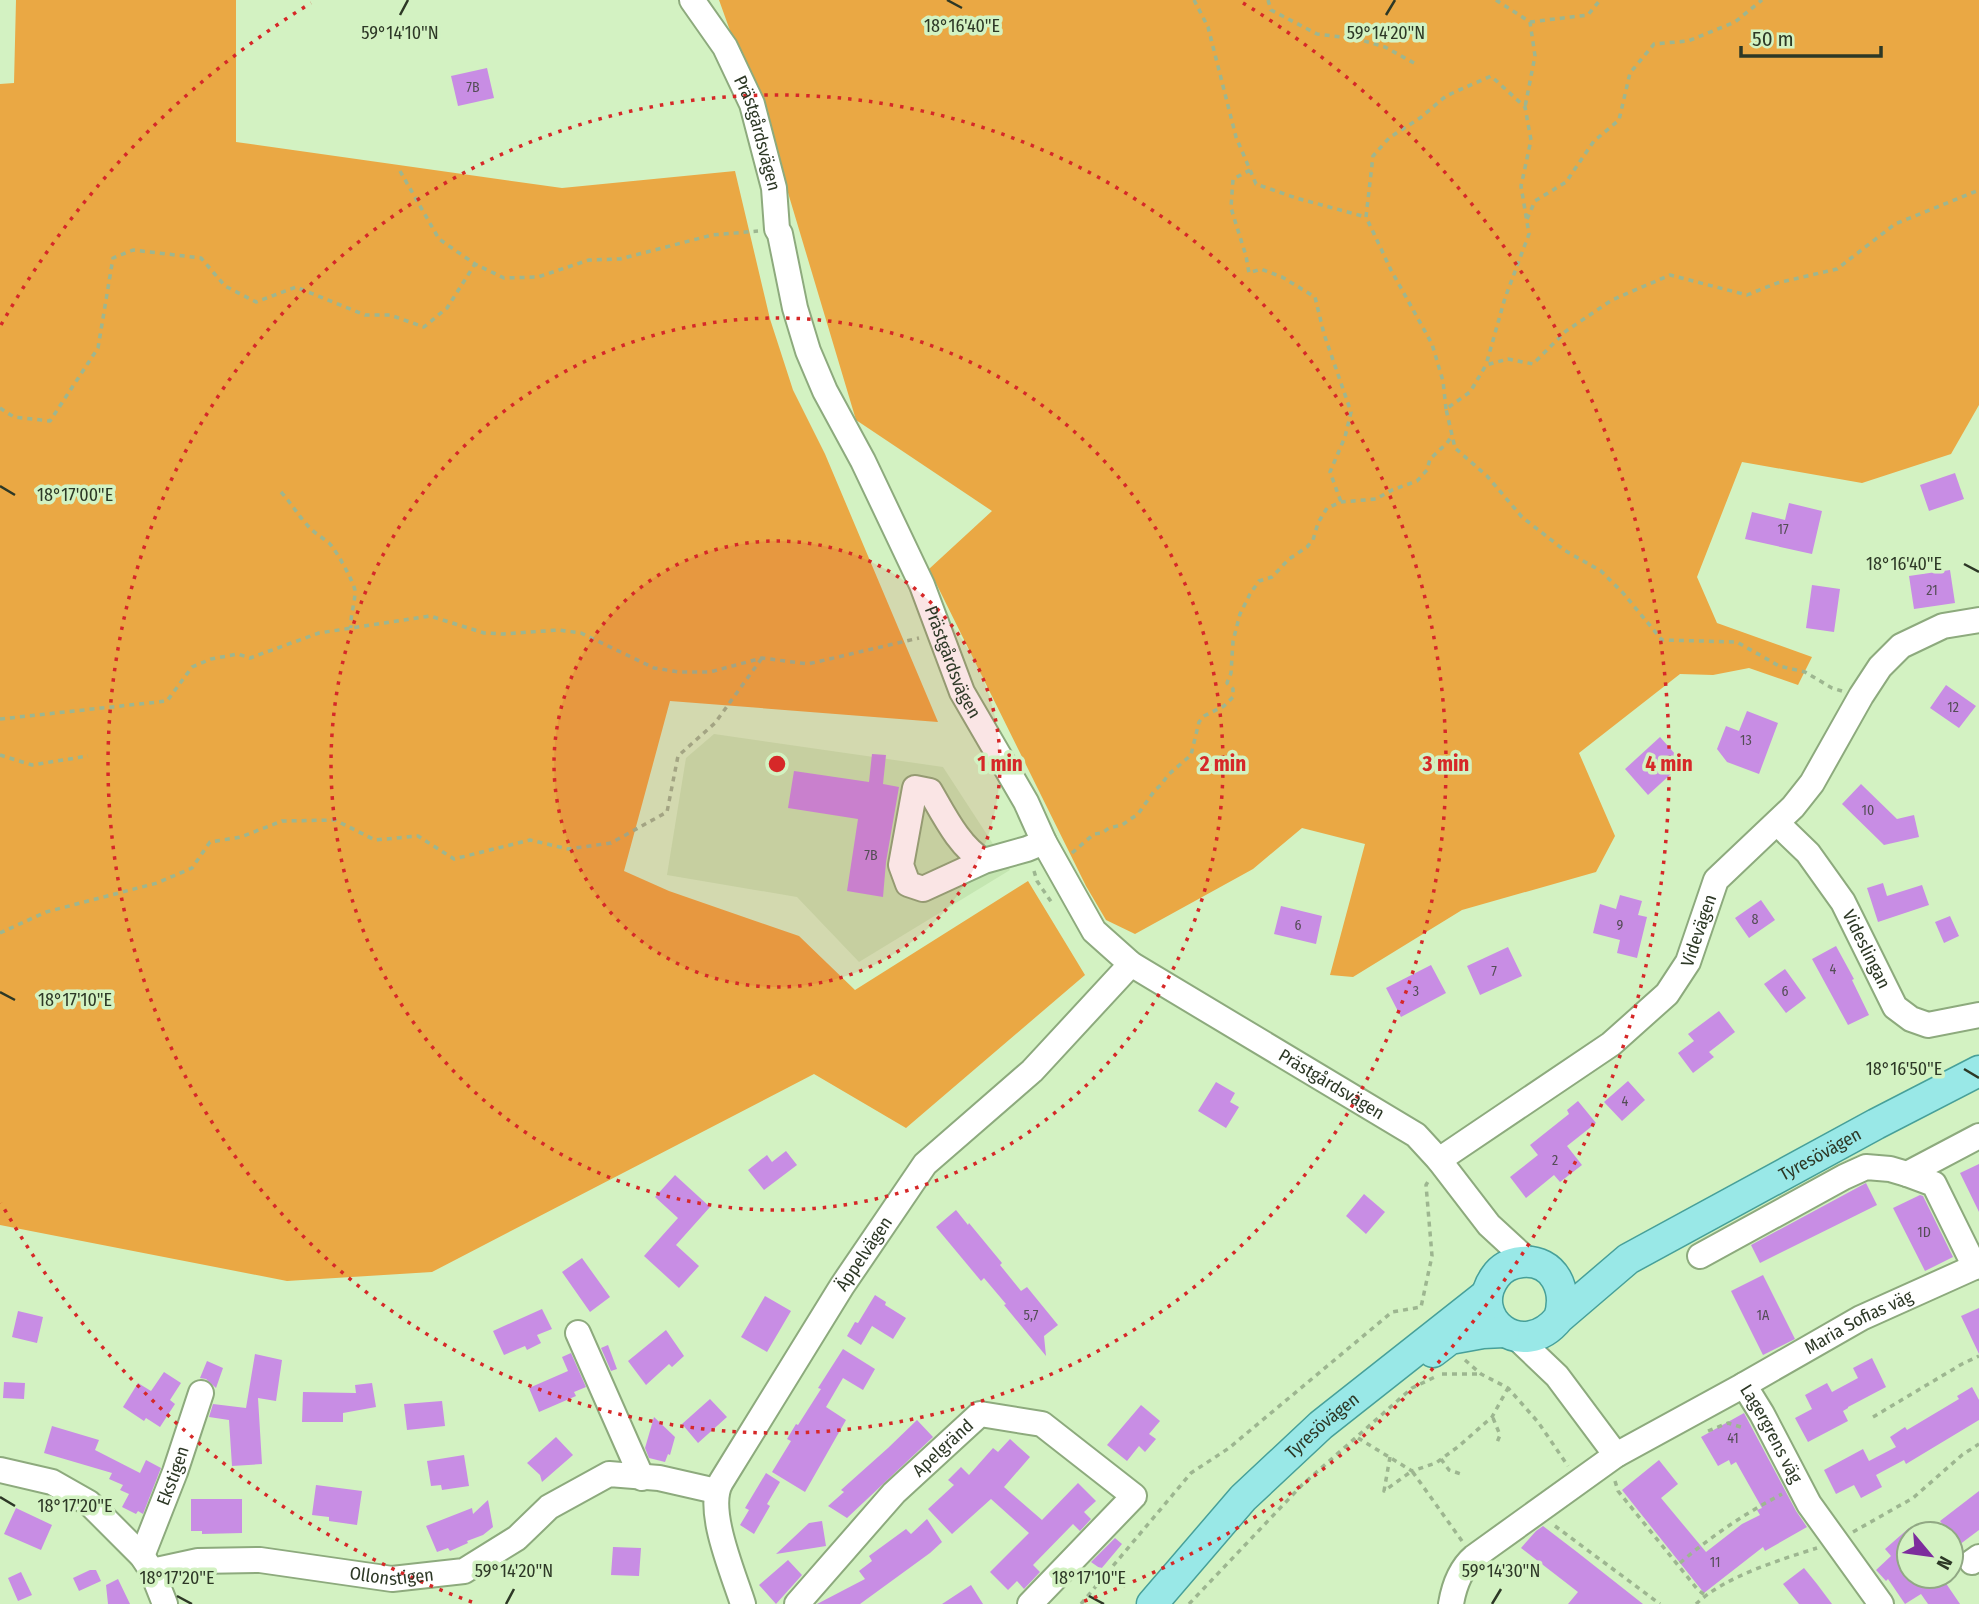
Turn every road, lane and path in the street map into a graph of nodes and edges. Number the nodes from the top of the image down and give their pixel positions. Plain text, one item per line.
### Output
1 (692, 0) edge
2 (1194, 0) edge
3 (1268, 0) edge
4 (1496, 0) edge
5 (1600, 0) edge
6 (1762, 0) edge
7 (1530, 22) junction
8 (1414, 63) dead end
9 (1525, 107) junction
10 (1250, 170) junction
11 (400, 171) dead end
12 (1979, 191) edge
13 (1366, 217) junction
14 (1527, 220) junction
15 (777, 229) junction
16 (475, 264) junction
17 (1486, 365) junction
18 (0, 408) edge
19 (1446, 409) junction
20 (1452, 435) junction
21 (281, 492) dead end
22 (1341, 502) junction
23 (1979, 620) edge
24 (351, 628) junction
25 (919, 638) dead end
26 (762, 658) junction
27 (1861, 696) junction
28 (0, 719) edge
29 (0, 755) edge
30 (88, 755) dead end
31 (1777, 823) junction
32 (1050, 853) junction
33 (984, 862) dead end
34 (0, 933) edge
35 (1131, 964) junction
36 (1979, 1016) edge
37 (1979, 1071) edge
38 (1979, 1136) edge
39 (1440, 1160) junction
40 (1907, 1174) junction
41 (1489, 1225) junction
42 (1700, 1256) dead end
43 (1628, 1259) junction
44 (1977, 1266) edge
45 (1541, 1267) junction
46 (1493, 1283) junction
47 (1555, 1323) junction
48 (578, 1333) dead end
49 (1510, 1334) junction
50 (1979, 1356) edge
51 (1464, 1359) dead end
52 (1442, 1364) dead end
53 (1440, 1374) junction
54 (1481, 1374) junction
55 (1557, 1376) junction
56 (1744, 1385) junction
57 (1508, 1388) junction
58 (201, 1393) dead end
59 (1492, 1417) junction
60 (1873, 1418) dead end
61 (1746, 1429) dead end
62 (1699, 1436) dead end
63 (1357, 1437) junction
64 (1496, 1446) dead end
65 (1390, 1457) junction
66 (1441, 1459) junction
67 (1615, 1467) junction
68 (0, 1470) edge
69 (1412, 1471) junction
70 (1464, 1475) dead end
71 (642, 1478) junction
72 (1579, 1483) junction
73 (1799, 1485) junction
74 (716, 1490) junction
75 (1554, 1525) dead end
76 (1474, 1557) junction
77 (147, 1563) junction
78 (1679, 1563) dead end
79 (1174, 1577) junction
80 (1705, 1595) dead end
81 (165, 1604) edge
82 (743, 1604) edge
83 (797, 1604) edge
84 (1030, 1604) edge
85 (1081, 1604) edge
86 (1152, 1604) edge
87 (1189, 1604) edge
88 (1451, 1604) edge
89 (1660, 1604) edge
90 (1881, 1604) edge

1 - 15 street, Prästgårdsvägen
2 - 10 path
3 - 8 path
4 - 7 path
5 - 7 path
6 - 14 path
7 - 9 path
9 - 13 path
9 - 14 path
10 - 13 path
10 - 22 path
11 - 16 path
12 - 17 path
13 - 19 path
14 - 17 path
15 - 16 path
15 - 32 street, Prästgårdsvägen
16 - 18 path
17 - 19 path
19 - 20 path
20 - 22 path
20 - 27 path
21 - 24 path
22 - 32 path
23 - 27 street, Videvägen
24 - 26 path
24 - 28 path
25 - 26 path
26 - 34 path
27 - 31 street, Videvägen
29 - 30 path
31 - 36 street, Videslingan
31 - 39 street, Videvägen
32 - 33 street
32 - 35 street, Prästgårdsvägen
35 - 39 street, Prästgårdsvägen
35 - 74 street, Äppelvägen
37 - 43 main road, Tyresövägen
38 - 40 street
39 - 41 street, Prästgårdsvägen
39 - 85 path
40 - 42 street
40 - 44 street
41 - 45 street, Prästgårdsvägen
41 - 46 street, Prästgårdsvägen
43 - 45 main road, Tyresövägen
43 - 47 main road, Tyresövägen
44 - 56 street, Maria Sofias väg
45 - 46 main road, Tyresövägen
45 - 47 main road
46 - 49 main road
46 - 79 main road, Tyresövägen
47 - 49 main road, Tyresövägen
47 - 55 street
48 - 71 street
49 - 55 street
49 - 79 main road, Tyresövägen
50 - 60 path
51 - 54 path
52 - 53 path
53 - 54 path
53 - 63 path
54 - 57 path
55 - 67 street
56 - 67 street, Lagergrens väg
56 - 73 street, Lagergrens väg
57 - 59 path
57 - 72 path
58 - 77 street, Ekstigen
59 - 64 path
59 - 66 path
61 - 62 path
63 - 65 path
63 - 87 path
65 - 69 path
65 - 69 path
66 - 69 path
66 - 70 path
67 - 72 street, Lagergrens väg
67 - 80 path
68 - 77 street
69 - 76 path
71 - 74 street, Ollonstigen
71 - 77 street, Ollonstigen
72 - 76 street, Lagergrens väg
73 - 78 path
73 - 90 street, Lagergrens väg
74 - 82 street
75 - 89 path
76 - 88 street, Lagergrens väg
77 - 81 street
79 - 86 main road, Tyresövägen
83 - 84 street, Apelgränd

